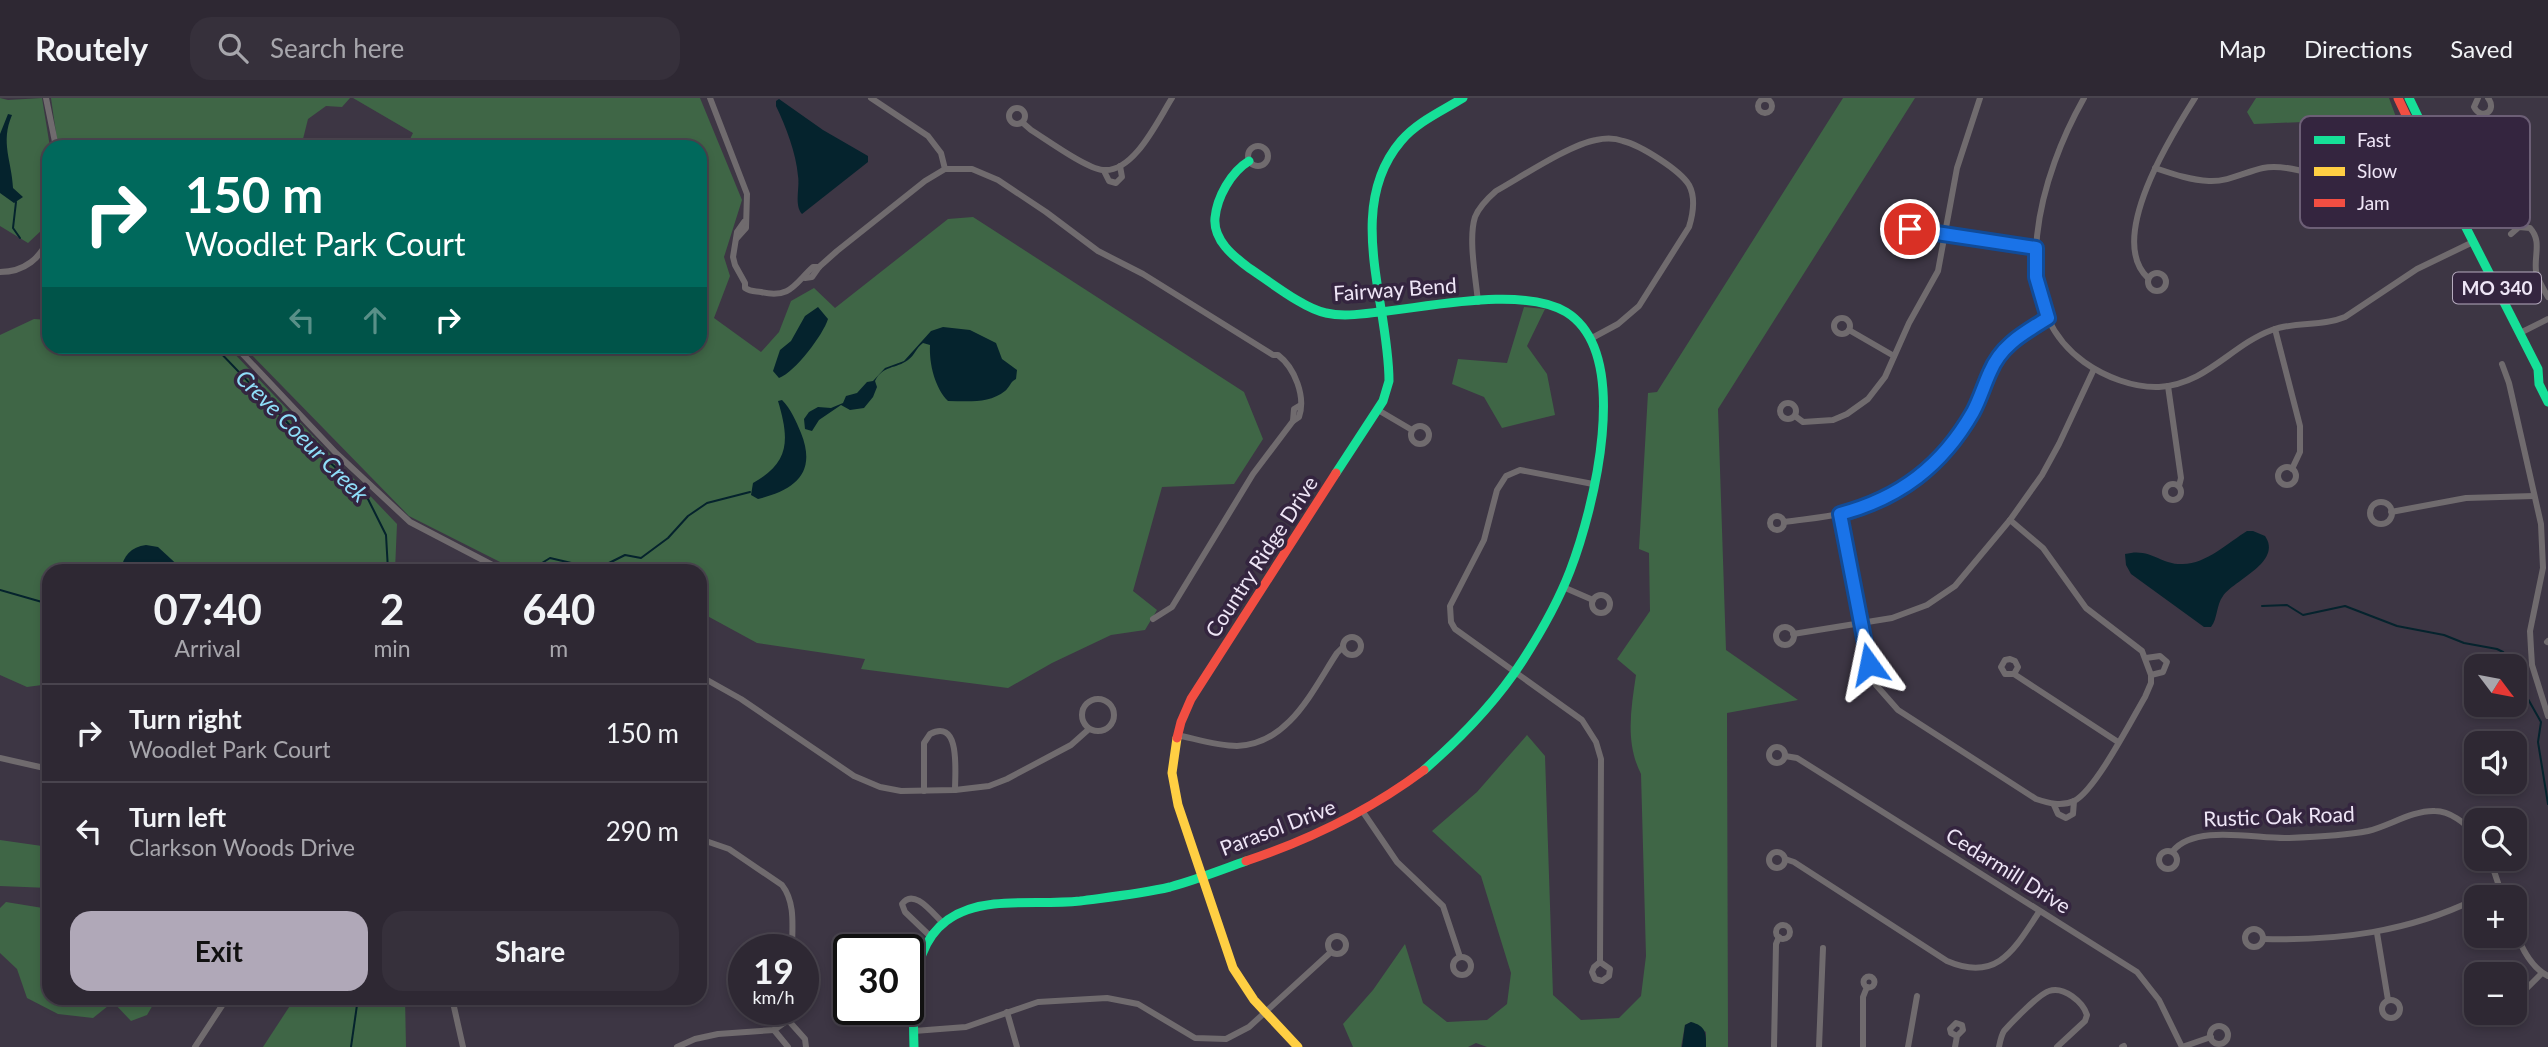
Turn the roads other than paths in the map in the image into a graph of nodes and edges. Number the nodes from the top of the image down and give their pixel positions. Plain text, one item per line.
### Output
1 (46, 98) edge
2 (710, 98) edge
3 (870, 98) edge
4 (1172, 98) edge
5 (1463, 98) edge
6 (1980, 98) edge
7 (2084, 98) edge
8 (2195, 98) edge
9 (2398, 98) edge
10 (2409, 98) edge
11 (2478, 98) edge
12 (2488, 98) edge
13 (2406, 116) edge
14 (2418, 116) edge
15 (1023, 123) dead end
16 (55, 140) edge
17 (1249, 161) dead end
18 (1120, 166) junction
19 (2155, 168) junction
20 (945, 169) junction
21 (1104, 171) junction
22 (2300, 173) edge
23 (2466, 228) edge
24 (1910, 229) dead end
25 (1944, 234) junction
26 (2511, 234) dead end
27 (2473, 242) junction
28 (2036, 248) junction
29 (42, 250) edge
30 (0, 272) edge
31 (2148, 278) dead end
32 (2548, 297) edge
33 (1478, 302) junction
34 (1381, 312) junction
35 (2048, 318) junction
36 (2548, 319) edge
37 (2275, 329) junction
38 (1849, 330) dead end
39 (2520, 333) junction
40 (1592, 338) junction
41 (243, 354) edge
42 (1894, 356) junction
43 (2502, 364) dead end
44 (2094, 369) junction
45 (2538, 369) junction
46 (2548, 377) edge
47 (2168, 386) junction
48 (2548, 402) edge
49 (1378, 410) junction
50 (1795, 416) dead end
51 (1412, 430) dead end
52 (2292, 469) dead end
53 (1593, 484) junction
54 (2179, 486) dead end
55 (2534, 496) junction
56 (2391, 512) dead end
57 (1840, 514) junction
58 (2010, 520) junction
59 (1784, 522) dead end
60 (490, 564) edge
61 (1563, 587) junction
62 (1593, 600) dead end
63 (1153, 618) dead end
64 (1860, 623) junction
65 (1794, 634) dead end
66 (1343, 647) dead end
67 (2146, 658) junction
68 (1516, 671) junction
69 (2014, 674) dead end
70 (2151, 675) junction
71 (707, 680) edge
72 (2548, 716) edge
73 (1089, 729) junction
74 (1177, 735) junction
75 (2118, 742) junction
76 (1785, 756) dead end
77 (0, 758) edge
78 (42, 767) edge
79 (956, 790) junction
80 (925, 791) junction
81 (2074, 801) junction
82 (2054, 804) junction
83 (1363, 812) junction
84 (2464, 824) edge
85 (707, 841) edge
86 (2173, 851) dead end
87 (1786, 859) dead end
88 (1201, 876) junction
89 (2464, 904) edge
90 (2039, 912) junction
91 (943, 923) junction
92 (2377, 933) junction
93 (792, 934) edge
94 (930, 936) junction
95 (1779, 937) dead end
96 (2263, 939) dead end
97 (1823, 948) dead end
98 (2523, 948) edge
99 (1331, 952) dead end
100 (1460, 957) dead end
101 (1600, 962) dead end
102 (2545, 975) edge
103 (1867, 987) dead end
104 (2527, 991) edge
105 (1917, 996) dead end
106 (2388, 1000) dead end
107 (222, 1005) edge
108 (454, 1005) edge
109 (1007, 1012) junction
110 (1265, 1012) junction
111 (781, 1025) edge
112 (792, 1025) edge
113 (774, 1030) junction
114 (914, 1031) junction
115 (1957, 1036) dead end
116 (2211, 1037) dead end
117 (1195, 1038) junction
118 (195, 1047) edge
119 (463, 1047) edge
120 (677, 1047) edge
121 (788, 1047) edge
122 (807, 1047) edge
123 (914, 1047) edge
124 (1017, 1047) edge
125 (1192, 1047) edge
126 (1298, 1047) edge
127 (1774, 1047) edge
128 (1819, 1047) edge
129 (1863, 1047) edge
130 (1908, 1047) edge
131 (1955, 1047) edge
132 (1999, 1047) edge
133 (2057, 1047) edge
134 (2182, 1047) edge

1 - 16 street
2 - 20 street
3 - 20 street
4 - 18 street
5 - 34 street, Country Ridge Drive
6 - 25 street
7 - 28 street
8 - 19 street
9 - 13 street, MO 340
10 - 14 street, MO 340
11 - 12 street
15 - 21 street
17 - 34 street, Fairway Bend
18 - 21 street
18 - 21 street
19 - 22 street
19 - 31 street
20 - 63 street
23 - 27 street, MO 340
24 - 25 street
25 - 28 street
25 - 42 street
26 - 32 street
27 - 37 street
27 - 39 street, MO 340
28 - 35 street
29 - 30 street
33 - 34 street, Fairway Bend
33 - 40 street, Fairway Bend
33 - 40 street
34 - 49 street, Country Ridge Drive
35 - 44 street
35 - 57 street
36 - 39 street
37 - 47 street
37 - 52 street
38 - 42 street
39 - 45 street, MO 340
40 - 53 street, Parasol Drive
41 - 60 street
42 - 50 street
43 - 55 street
44 - 47 street
44 - 58 street
45 - 46 street, MO 340
45 - 48 street, MO 340
47 - 54 street
49 - 51 street
49 - 74 street, Country Ridge Drive
53 - 61 street, Parasol Drive
53 - 68 street
55 - 56 street
55 - 72 street
57 - 59 street
57 - 64 street
58 - 64 street
58 - 67 street
61 - 62 street
61 - 68 street, Parasol Drive
64 - 65 street
64 - 82 street
66 - 74 street
67 - 70 street
67 - 70 street
68 - 83 street, Parasol Drive
68 - 101 street
69 - 75 street
70 - 75 street
71 - 80 street
73 - 73 street
73 - 79 street
74 - 88 street, Country Ridge Drive
75 - 81 street
76 - 90 street, Cedarmill Drive
77 - 78 street
79 - 80 street
79 - 80 street
81 - 82 street
81 - 82 street
83 - 88 street, Parasol Drive
83 - 100 street
84 - 86 street, Rustic Oak Road
85 - 93 street
87 - 90 street
88 - 91 street, Parasol Drive
88 - 110 street, Country Ridge Drive
89 - 92 street
90 - 134 street, Cedarmill Drive
91 - 94 street, Parasol Drive
91 - 94 street
92 - 96 street
92 - 106 street
94 - 114 street
95 - 127 street
97 - 128 street
98 - 102 street
99 - 110 street
102 - 104 street
103 - 129 street
105 - 130 street
107 - 118 street
108 - 119 street
109 - 114 street
109 - 117 street
109 - 124 street
110 - 117 street
110 - 126 street, Country Ridge Drive
111 - 113 street
112 - 122 street
113 - 120 street
113 - 121 street
114 - 123 street
115 - 131 street
116 - 134 street
117 - 125 street
132 - 133 street

